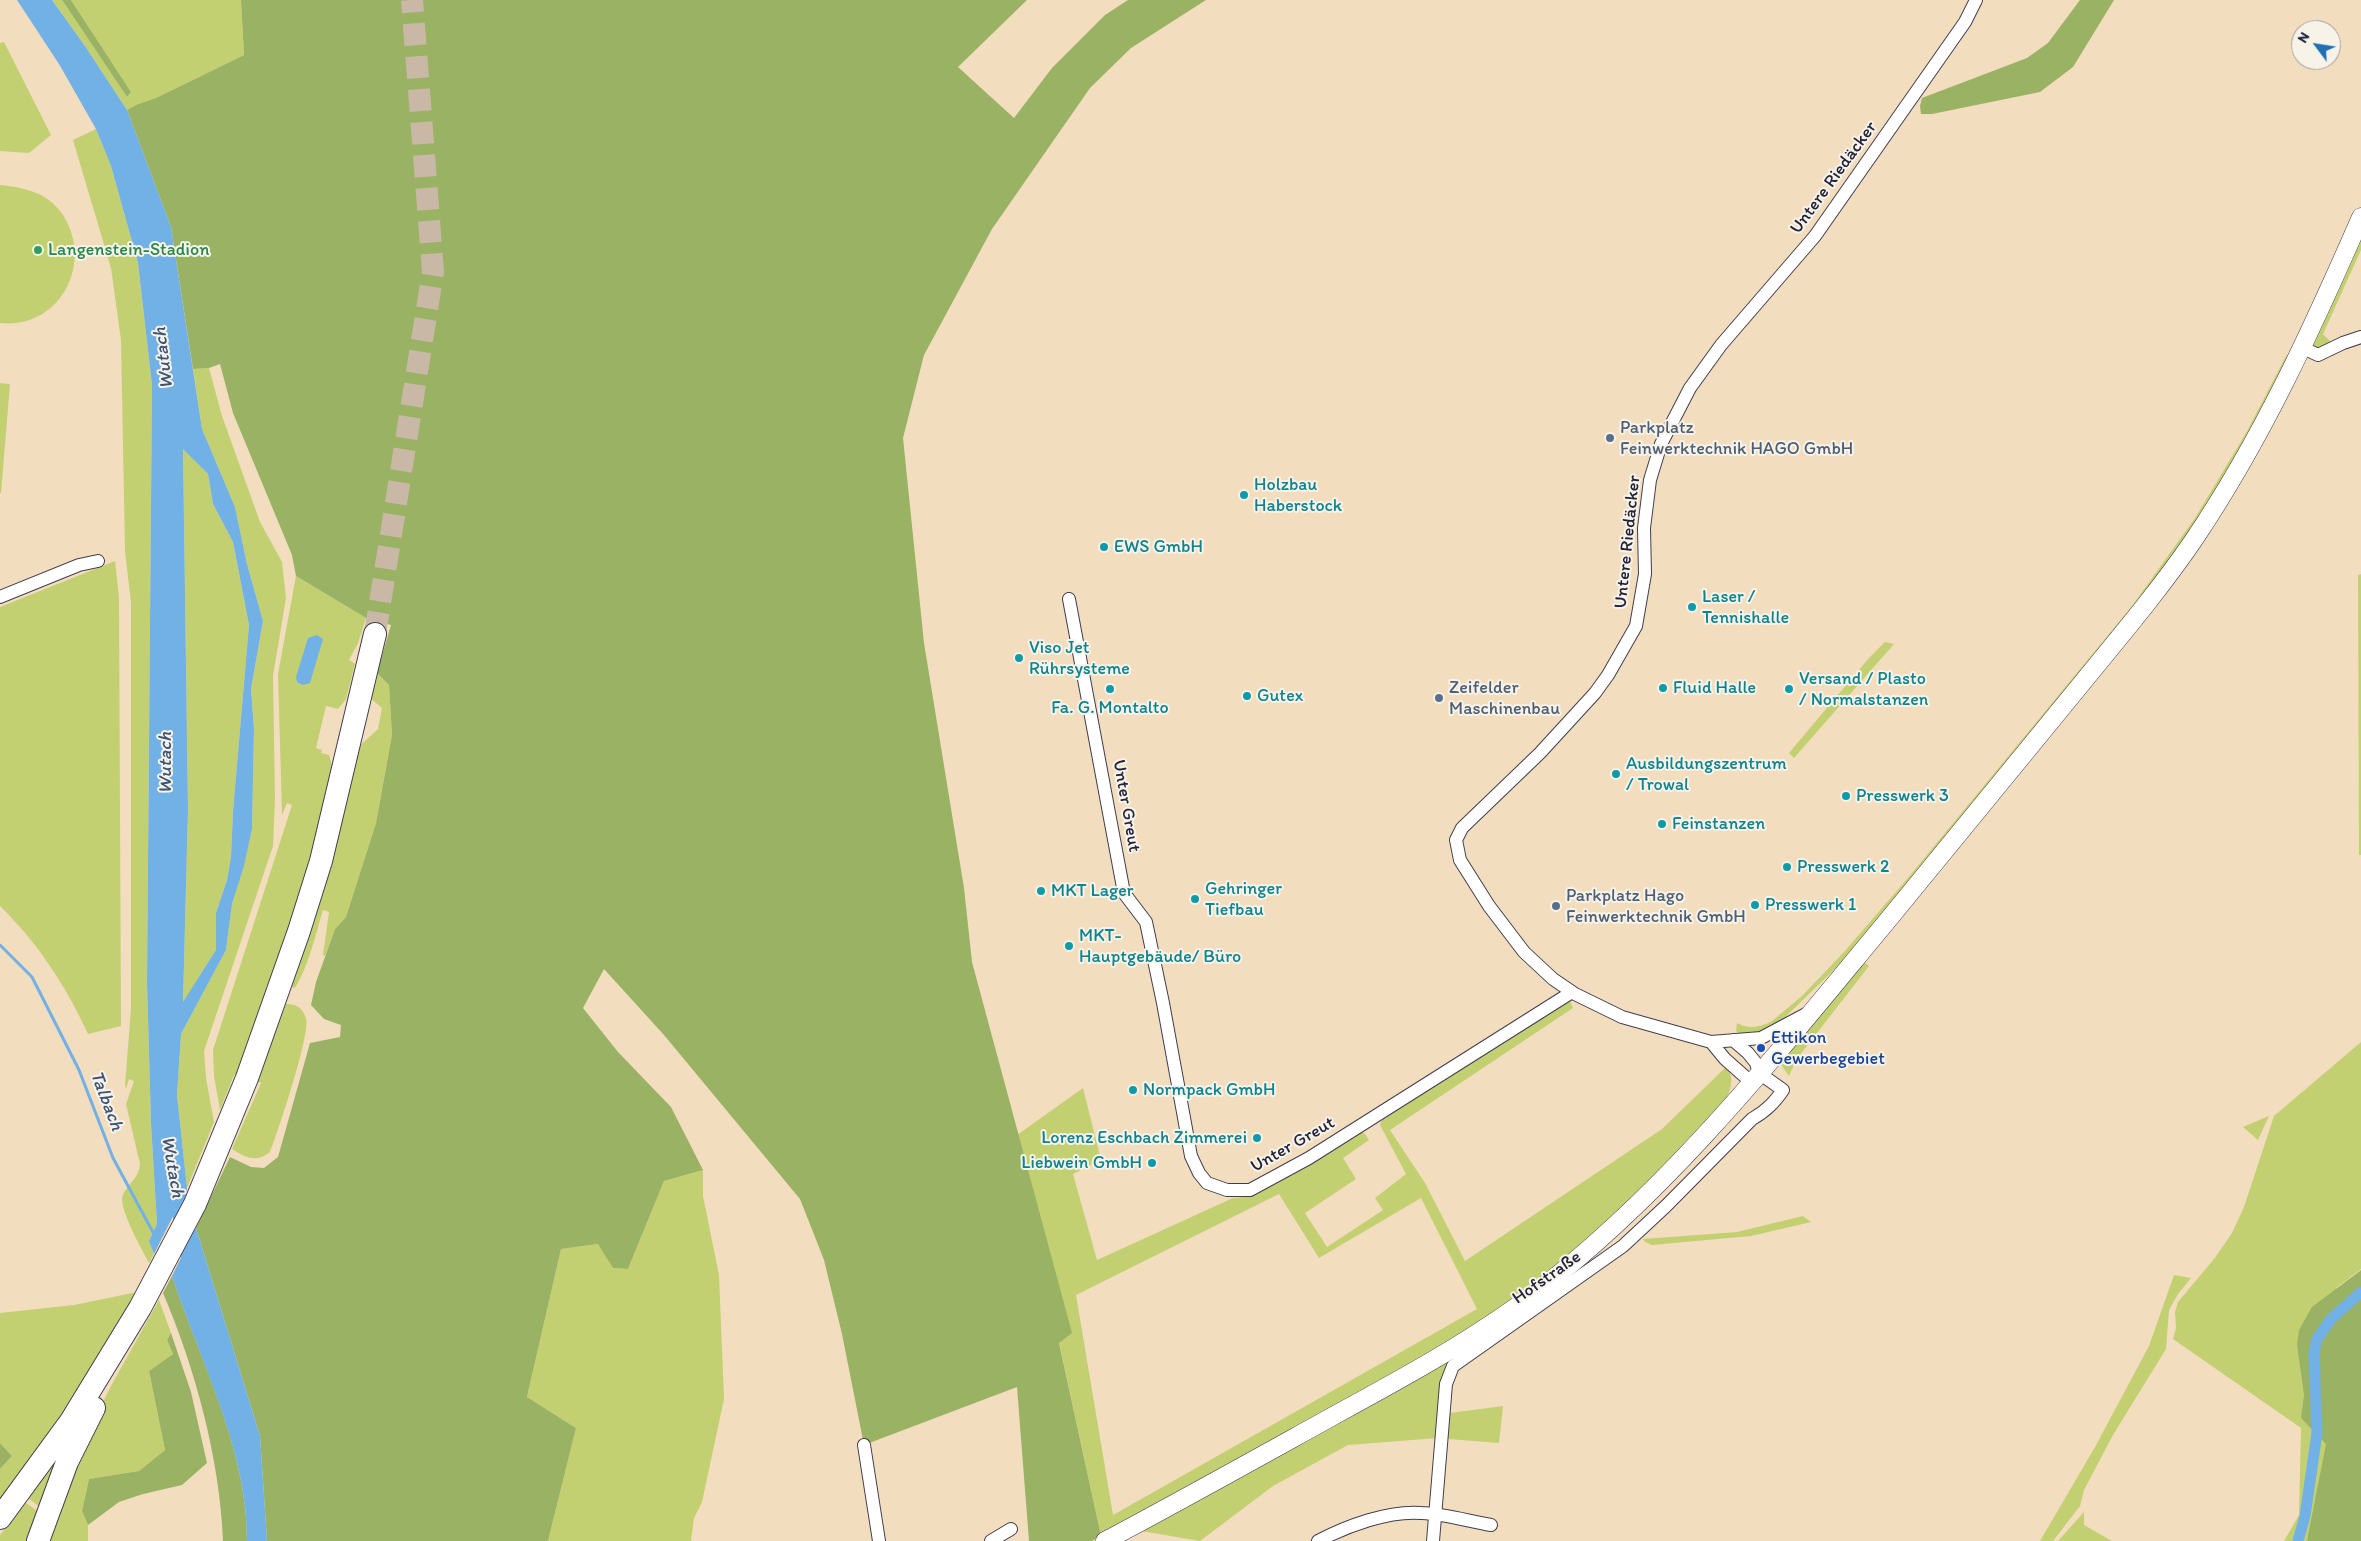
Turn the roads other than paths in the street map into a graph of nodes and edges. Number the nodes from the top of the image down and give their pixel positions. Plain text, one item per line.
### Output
1 (1976, 0) edge
2 (2361, 217) edge
3 (2361, 337) edge
4 (2303, 348) junction
5 (98, 561) dead end
6 (0, 597) edge
7 (1069, 599) dead end
8 (375, 634) tunnel mouth
9 (1572, 992) junction
10 (1813, 1010) junction
11 (1733, 1040) junction
12 (1711, 1042) junction
13 (1755, 1077) junction
14 (127, 1329) junction
15 (864, 1445) dead end
16 (1436, 1514) junction
17 (0, 1518) edge
18 (1491, 1525) dead end
19 (1011, 1529) dead end
20 (38, 1541) edge
21 (879, 1541) edge
22 (992, 1541) edge
23 (1105, 1541) edge
24 (1318, 1541) edge
25 (1433, 1541) edge

1 - 9 street, Untere Riedäcker
2 - 4 main road
3 - 4 street
4 - 10 main road
5 - 6 street
7 - 9 street, Unter Greut
8 - 14 highway
9 - 12 street, Untere Riedäcker
10 - 11 street, Untere Riedäcker
10 - 13 main road
11 - 12 street, Untere Riedäcker
11 - 13 street
12 - 13 street
13 - 16 street, Hofstraße
13 - 23 main road
14 - 17 highway
14 - 20 highway
15 - 21 street
16 - 18 street
16 - 24 street
16 - 25 street, Hofstraße
19 - 22 street

